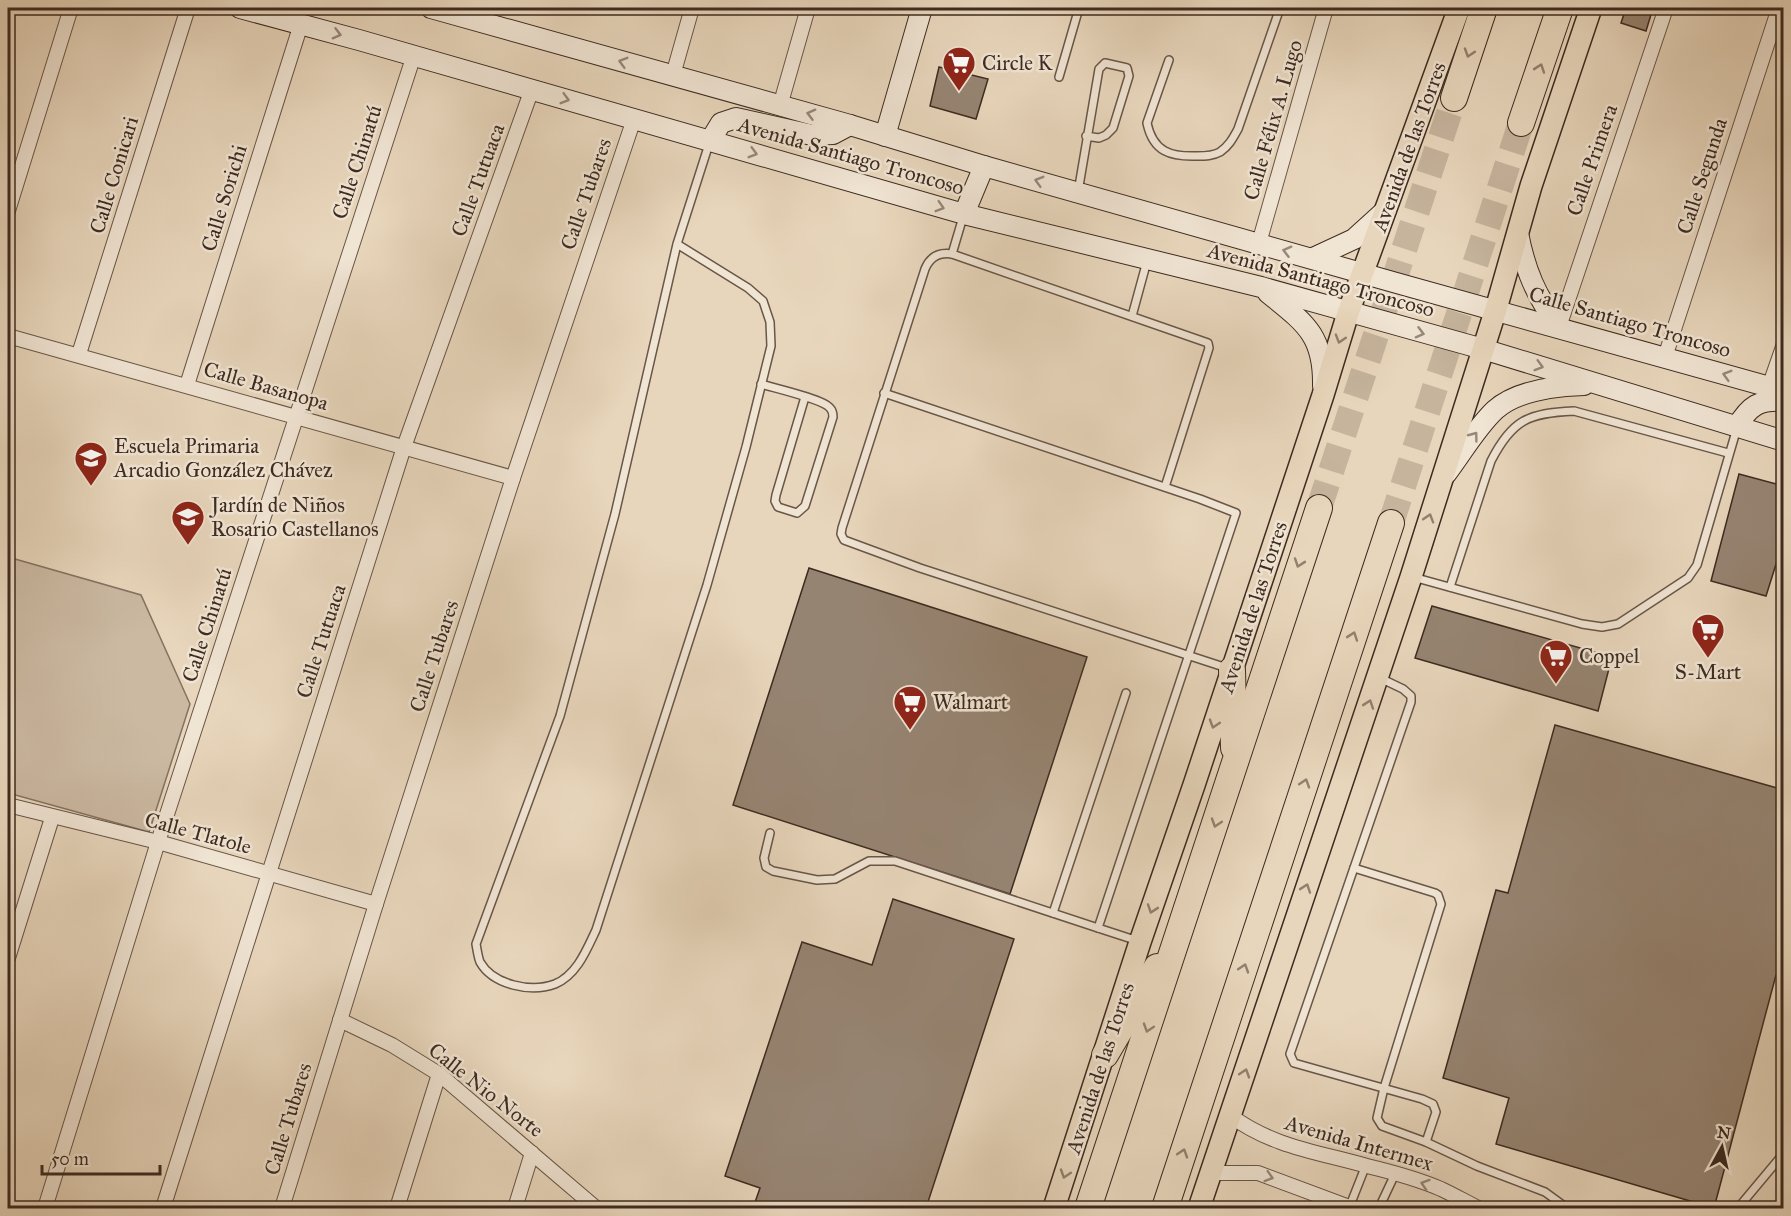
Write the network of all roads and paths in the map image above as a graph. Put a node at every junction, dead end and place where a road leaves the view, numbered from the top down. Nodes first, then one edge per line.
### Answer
1 (71, 8) edge
2 (189, 8) edge
3 (240, 8) edge
4 (431, 8) edge
5 (692, 8) edge
6 (808, 8) edge
7 (922, 8) edge
8 (1079, 8) edge
9 (1280, 8) edge
10 (1326, 8) edge
11 (1459, 8) edge
12 (1484, 8) edge
13 (1560, 8) edge
14 (1591, 8) edge
15 (1666, 8) edge
16 (1779, 8) edge
17 (301, 24) junction
18 (414, 55) junction
19 (1169, 60) dead end
20 (673, 75) junction
21 (1059, 77) dead end
22 (532, 90) junction
23 (1454, 98) tunnel mouth
24 (780, 106) junction
25 (634, 118) junction
26 (1521, 123) tunnel mouth
27 (850, 125) junction
28 (885, 136) junction
29 (1086, 136) junction
30 (710, 141) junction
31 (984, 166) junction
32 (1077, 192) junction
33 (1387, 208) junction
34 (8, 211) edge
35 (964, 214) junction
36 (1518, 233) junction
37 (1259, 243) junction
38 (677, 244) junction
39 (952, 254) junction
40 (1313, 258) junction
41 (1148, 259) junction
42 (1363, 273) junction
43 (1262, 288) junction
44 (1463, 301) joint
45 (1496, 309) junction
46 (1348, 313) junction
47 (1132, 316) junction
48 (1558, 327) junction
49 (8, 336) edge
50 (1784, 345) edge
51 (1483, 350) junction
52 (80, 354) junction
53 (1665, 357) junction
54 (761, 384) junction
55 (1600, 384) junction
56 (187, 386) junction
57 (884, 393) junction
58 (1779, 393) edge
59 (1323, 395) junction
60 (805, 397) junction
61 (296, 418) junction
62 (1737, 427) junction
63 (1784, 441) edge
64 (404, 447) junction
65 (1728, 453) junction
66 (513, 478) junction
67 (1439, 483) junction
68 (1166, 487) junction
69 (1319, 507) tunnel mouth
70 (1390, 523) tunnel mouth
71 (1411, 577) junction
72 (1450, 587) junction
73 (1190, 655) junction
74 (1247, 676) junction
75 (1378, 676) junction
76 (1126, 693) dead end
77 (8, 806) edge
78 (52, 818) junction
79 (770, 833) dead end
80 (158, 842) junction
81 (1354, 868) junction
82 (270, 874) junction
83 (376, 904) junction
84 (1053, 913) junction
85 (1183, 923) junction
86 (1098, 928) junction
87 (1140, 942) junction
88 (8, 958) edge
89 (340, 1020) junction
90 (1105, 1055) junction
91 (439, 1074) junction
92 (1384, 1089) junction
93 (1231, 1116) junction
94 (1426, 1142) junction
95 (532, 1153) junction
96 (1784, 1153) edge
97 (1366, 1165) junction
98 (1211, 1173) junction
99 (1395, 1174) junction
100 (1350, 1208) edge
101 (45, 1209) edge
102 (163, 1209) edge
103 (282, 1209) edge
104 (397, 1209) edge
105 (515, 1209) edge
106 (596, 1209) edge
107 (1054, 1209) edge
108 (1088, 1209) edge
109 (1164, 1209) edge
110 (1199, 1209) edge
111 (1379, 1209) edge
112 (1478, 1209) edge
113 (1567, 1209) edge
114 (1738, 1209) edge

1 - 34 street
2 - 52 street, Calle Conicari
3 - 17 main road, Avenida Santiago Troncoso
20 -> 4 main road, Avenida Santiago Troncoso
5 - 20 street
6 - 24 street
7 - 28 main road
8 - 21 lane
9 - 19 lane
10 - 37 street, Calle Félix A. Lugo
11 - 33 main road, Avenida de las Torres
12 -> 23 highway, Avenida de las Torres
26 -> 13 highway
14 - 36 main road
15 - 48 street, Calle Primera
16 - 53 street, Calle Segunda
17 -> 18 main road, Avenida Santiago Troncoso
17 - 56 street, Calle Sorichi
18 - 22 main road, Avenida Santiago Troncoso
18 - 61 street, Calle Chinatú
20 - 24 main road, Avenida Santiago Troncoso
22 -> 25 main road, Avenida Santiago Troncoso
22 - 64 street, Calle Tutuaca
27 -> 24 main road, Avenida Santiago Troncoso
25 - 30 main road, Avenida Santiago Troncoso
25 - 66 street, Calle Tubares
27 - 28 main road, Avenida Santiago Troncoso
27 - 30 main road
28 - 31 main road, Avenida Santiago Troncoso
29 - 29 lane
29 - 32 lane
30 -> 35 main road, Avenida Santiago Troncoso
30 - 38 lane
32 -> 31 main road, Avenida Santiago Troncoso
31 - 35 main road
32 - 37 main road, Avenida Santiago Troncoso
33 - 40 main road
33 - 42 main road, Avenida de las Torres
35 - 39 lane
35 - 41 main road, Avenida Santiago Troncoso
36 - 45 main road
36 - 48 main road
40 -> 37 main road, Avenida Santiago Troncoso
38 - 54 lane
38 - 54 lane
39 - 47 lane
39 - 57 lane
40 - 42 main road, Avenida Santiago Troncoso
41 - 43 main road, Avenida Santiago Troncoso
41 - 47 lane
42 - 44 main road, Avenida Santiago Troncoso
42 - 46 main road, Avenida de las Torres
43 - 46 main road, Avenida Santiago Troncoso
43 - 59 main road
44 - 45 main road, Calle Santiago Troncoso
45 - 48 main road, Calle Santiago Troncoso
45 - 51 main road
46 -> 51 main road, Avenida Santiago Troncoso
46 -> 59 main road, Avenida de las Torres
47 - 68 lane
48 - 53 main road, Calle Santiago Troncoso
49 - 52 street, Calle Basanopa
50 - 58 street
51 -> 55 main road
51 - 67 main road
52 - 56 street, Calle Basanopa
58 -> 53 main road, Calle Santiago Troncoso
54 - 60 lane
55 - 62 main road
67 -> 55 main road
56 - 61 street, Calle Basanopa
57 - 68 lane
57 - 73 lane
58 - 62 main road
59 - 74 main road, Avenida de las Torres
60 - 60 lane
61 - 64 street, Calle Basanopa
61 - 80 street, Calle Chinatú
62 - 63 main road
62 - 65 lane
64 - 66 street, Calle Basanopa
64 - 82 street, Calle Tutuaca
65 - 72 lane
65 - 72 lane
66 - 83 street, Calle Tubares
71 -> 67 main road
68 - 73 lane
69 -> 74 highway, Avenida de las Torres
109 -> 70 highway
71 - 72 lane
71 - 75 main road
73 - 74 lane
73 - 86 lane
74 -> 85 highway, Avenida de las Torres
74 -> 87 main road, Avenida de las Torres
75 - 81 lane
93 -> 75 main road
76 - 84 lane
77 - 78 street, Calle Tlatole
78 - 80 street, Calle Tlatole
78 - 88 street
79 - 84 lane
80 - 82 street, Calle Tlatole
80 - 101 street, Calle Chinatú
81 - 92 lane
81 - 92 lane
82 - 83 street, Calle Tlatole
82 - 102 street, Calle Tutuaca
83 - 89 street, Calle Tubares
84 - 86 lane
85 - 90 highway
85 -> 108 highway, Avenida de las Torres
86 - 87 lane
87 - 90 main road, Avenida de las Torres
89 - 91 street, Calle Nio Norte
89 - 103 street, Calle Tubares
90 -> 107 main road, Avenida de las Torres
91 - 95 street, Calle Nio Norte
91 - 104 street
92 - 94 lane
92 - 94 lane
93 - 97 street, Avenida Intermex
93 - 98 main road
94 - 113 lane
95 - 105 street
95 - 106 street, Calle Nio Norte
96 - 114 lane
97 - 99 street, Avenida Intermex
97 - 100 lane
98 -> 100 street
98 - 110 main road
99 - 111 lane
112 -> 99 street, Avenida Intermex

